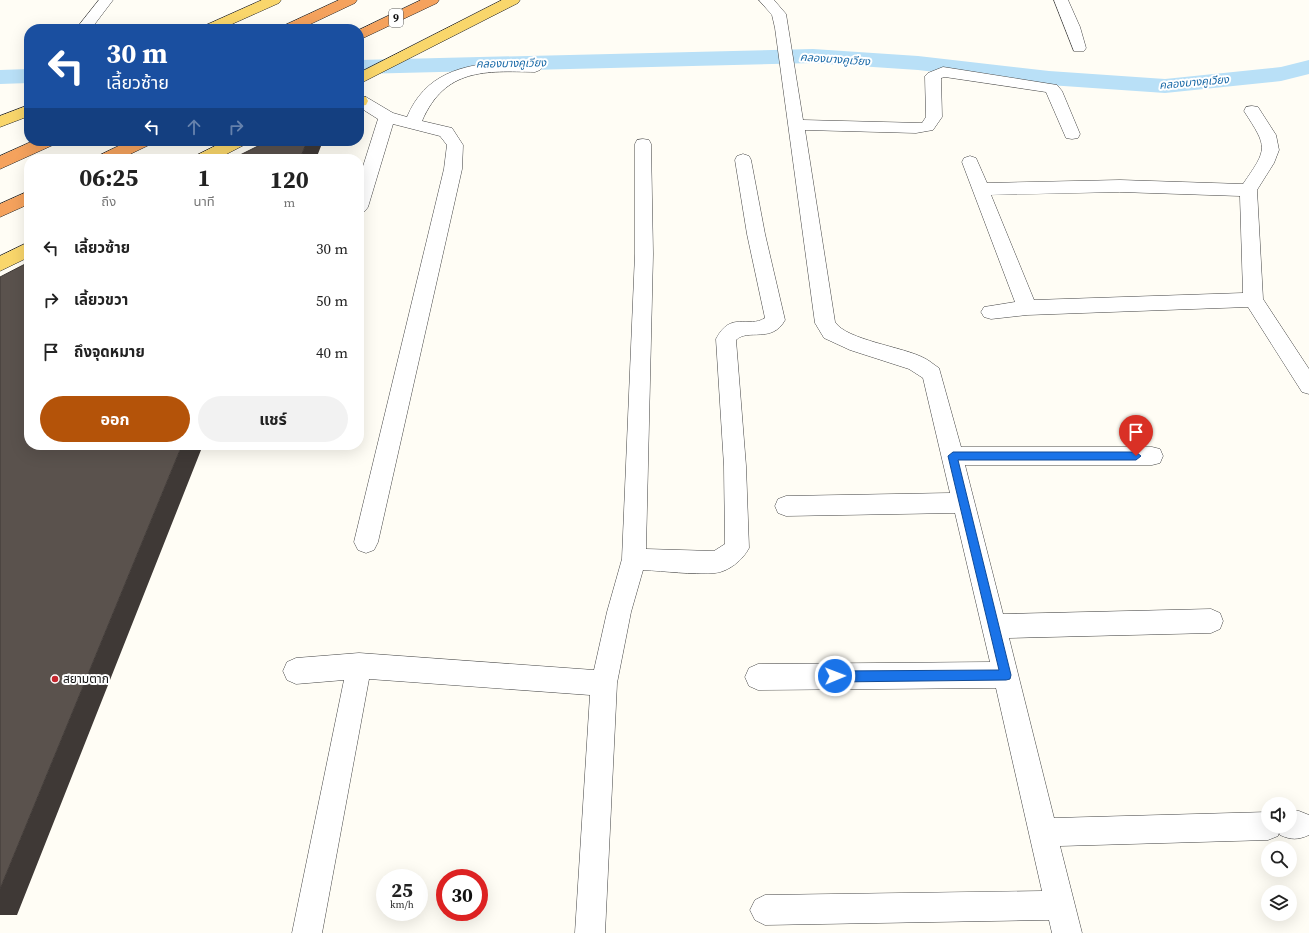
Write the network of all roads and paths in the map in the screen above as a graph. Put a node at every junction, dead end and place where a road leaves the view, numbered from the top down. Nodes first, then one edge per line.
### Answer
1 (106, 0) edge
2 (274, 0) edge
3 (350, 0) edge
4 (432, 0) edge
5 (513, 0) edge
6 (766, 0) edge
7 (785, 0) edge
8 (1061, 0) edge
9 (780, 21) junction
10 (87, 24) edge
11 (221, 24) edge
12 (299, 24) edge
13 (364, 34) edge
14 (1079, 48) dead end
15 (535, 67) dead end
16 (364, 76) edge
17 (24, 100) edge
18 (364, 104) edge
19 (0, 106) edge
20 (1252, 111) dead end
21 (24, 112) edge
22 (388, 117) junction
23 (0, 122) edge
24 (412, 124) junction
25 (796, 125) junction
26 (1072, 134) dead end
27 (643, 144) dead end
28 (36, 146) edge
29 (133, 146) edge
30 (228, 146) edge
31 (116, 154) edge
32 (213, 154) edge
33 (742, 160) dead end
34 (970, 162) dead end
35 (0, 163) edge
36 (980, 189) junction
37 (1248, 190) junction
38 (364, 191) edge
39 (24, 199) edge
40 (0, 211) edge
41 (24, 252) edge
42 (0, 264) edge
43 (1253, 300) junction
44 (1027, 308) junction
45 (991, 312) dead end
46 (1309, 386) edge
47 (953, 456) junction
48 (1152, 456) dead end
49 (964, 503) junction
50 (786, 506) dead end
51 (366, 542) dead end
52 (634, 559) junction
53 (1211, 621) dead end
54 (994, 626) junction
55 (359, 666) junction
56 (296, 671) dead end
57 (1006, 675) junction
58 (758, 677) dead end
59 (604, 683) junction
60 (1261, 826) edge
61 (1043, 832) junction
62 (1060, 905) junction
63 (765, 910) dead end
64 (307, 933) edge
65 (590, 933) edge
66 (1067, 933) edge

1 - 10 street
2 - 11 main road
3 - 12 highway
4 - 13 highway, 9
5 - 16 main road
6 - 9 street
7 - 9 street
8 - 14 street
9 - 25 street
15 - 24 street
17 - 19 main road
18 - 22 street
20 - 37 street
21 - 23 main road
22 - 24 street
22 - 38 street
24 - 51 street
25 - 26 street
25 - 47 street
27 - 52 street
28 - 35 highway
29 - 31 highway
30 - 32 main road
33 - 52 street
34 - 36 street
36 - 37 street
36 - 44 street
37 - 43 street
39 - 40 highway
41 - 42 main road
43 - 44 street
43 - 46 street
44 - 45 street
47 - 48 street
47 - 49 street
49 - 50 street
49 - 54 street
52 - 59 street
53 - 54 street
54 - 57 street
55 - 56 street
55 - 59 street
55 - 64 street
57 - 58 street
57 - 61 street
59 - 65 street
60 - 61 street
61 - 62 street
62 - 63 street
62 - 66 street

